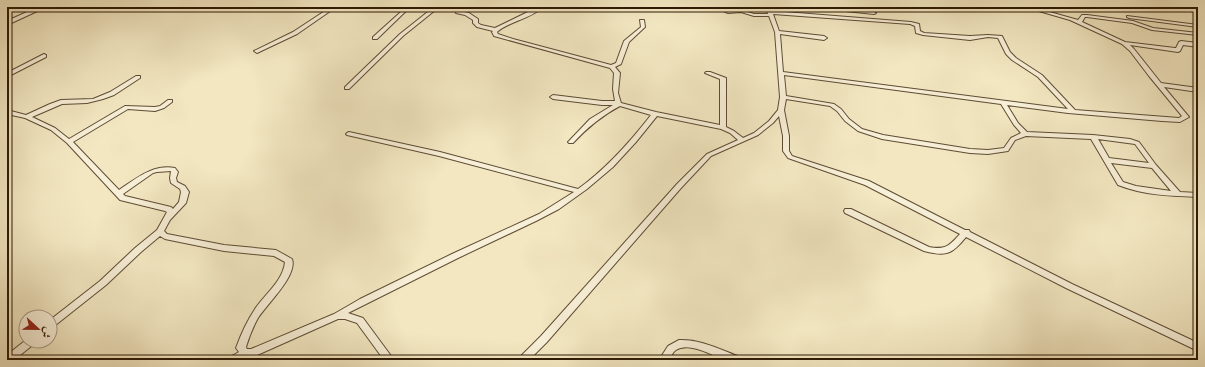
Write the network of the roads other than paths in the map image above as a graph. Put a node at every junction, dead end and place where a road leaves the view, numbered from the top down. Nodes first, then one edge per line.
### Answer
1 (43, 7) edge
2 (334, 7) edge
3 (386, 7) edge
4 (437, 7) edge
5 (456, 7) edge
6 (541, 7) edge
7 (816, 7) edge
8 (1027, 7) edge
9 (1165, 7) edge
10 (717, 8) edge
11 (1173, 8) edge
12 (770, 11) edge
13 (1198, 11) edge
14 (874, 13) dead end
15 (1084, 16) junction
16 (642, 21) dead end
17 (1079, 22) junction
18 (7, 23) edge
19 (1198, 26) edge
20 (496, 30) junction
21 (777, 32) junction
22 (1198, 34) edge
23 (375, 38) dead end
24 (824, 38) dead end
25 (1124, 43) junction
26 (1198, 45) edge
27 (256, 51) dead end
28 (44, 56) dead end
29 (612, 67) junction
30 (708, 73) dead end
31 (782, 73) junction
32 (7, 75) edge
33 (138, 77) dead end
34 (1160, 85) junction
35 (347, 88) dead end
36 (1198, 90) edge
37 (553, 97) dead end
38 (783, 97) junction
39 (170, 101) dead end
40 (1003, 103) junction
41 (619, 104) junction
42 (781, 110) junction
43 (1073, 111) junction
44 (7, 112) edge
45 (655, 114) junction
46 (27, 117) junction
47 (723, 128) junction
48 (349, 134) dead end
49 (1025, 134) junction
50 (1093, 137) junction
51 (742, 140) junction
52 (69, 142) junction
53 (571, 142) dead end
54 (1107, 160) junction
55 (1154, 166) junction
56 (578, 191) junction
57 (118, 194) junction
58 (1178, 194) junction
59 (1198, 195) edge
60 (848, 211) dead end
61 (169, 218) junction
62 (160, 232) junction
63 (966, 232) junction
64 (337, 316) junction
65 (58, 319) edge
66 (1198, 347) edge
67 (21, 349) edge
68 (245, 353) junction
69 (8, 360) edge
70 (233, 360) edge
71 (389, 360) edge
72 (523, 360) edge
73 (664, 360) edge
74 (737, 360) edge

1 - 18 street
2 - 27 street
3 - 23 street
4 - 35 street
5 - 20 street
6 - 20 street
7 - 14 street
8 - 17 street
9 - 11 street
10 - 12 street
11 - 13 street
12 - 21 street
12 - 43 street
15 - 17 street
15 - 19 street
15 - 22 street
16 - 29 street
17 - 25 street
20 - 29 street
21 - 24 street
21 - 31 street
25 - 26 street
25 - 34 street
28 - 32 street
29 - 41 street
30 - 47 street
31 - 38 street
31 - 40 street
33 - 46 street
34 - 36 street
34 - 43 street
37 - 41 street
38 - 42 street
38 - 49 street
39 - 52 street
40 - 43 street
40 - 49 street
41 - 45 street
41 - 53 street
42 - 51 street
42 - 63 street
44 - 46 street
45 - 47 street
45 - 56 street
46 - 52 street
47 - 51 street
48 - 56 street
49 - 50 street
50 - 54 street
50 - 55 street
51 - 72 street
52 - 57 street
54 - 55 street
54 - 58 street
55 - 58 street
56 - 64 street
57 - 61 street
57 - 61 street
58 - 59 street
60 - 63 street
61 - 62 street
62 - 65 street
62 - 68 street
63 - 66 street
64 - 68 street
64 - 71 street
67 - 69 street
68 - 70 street
73 - 74 street

